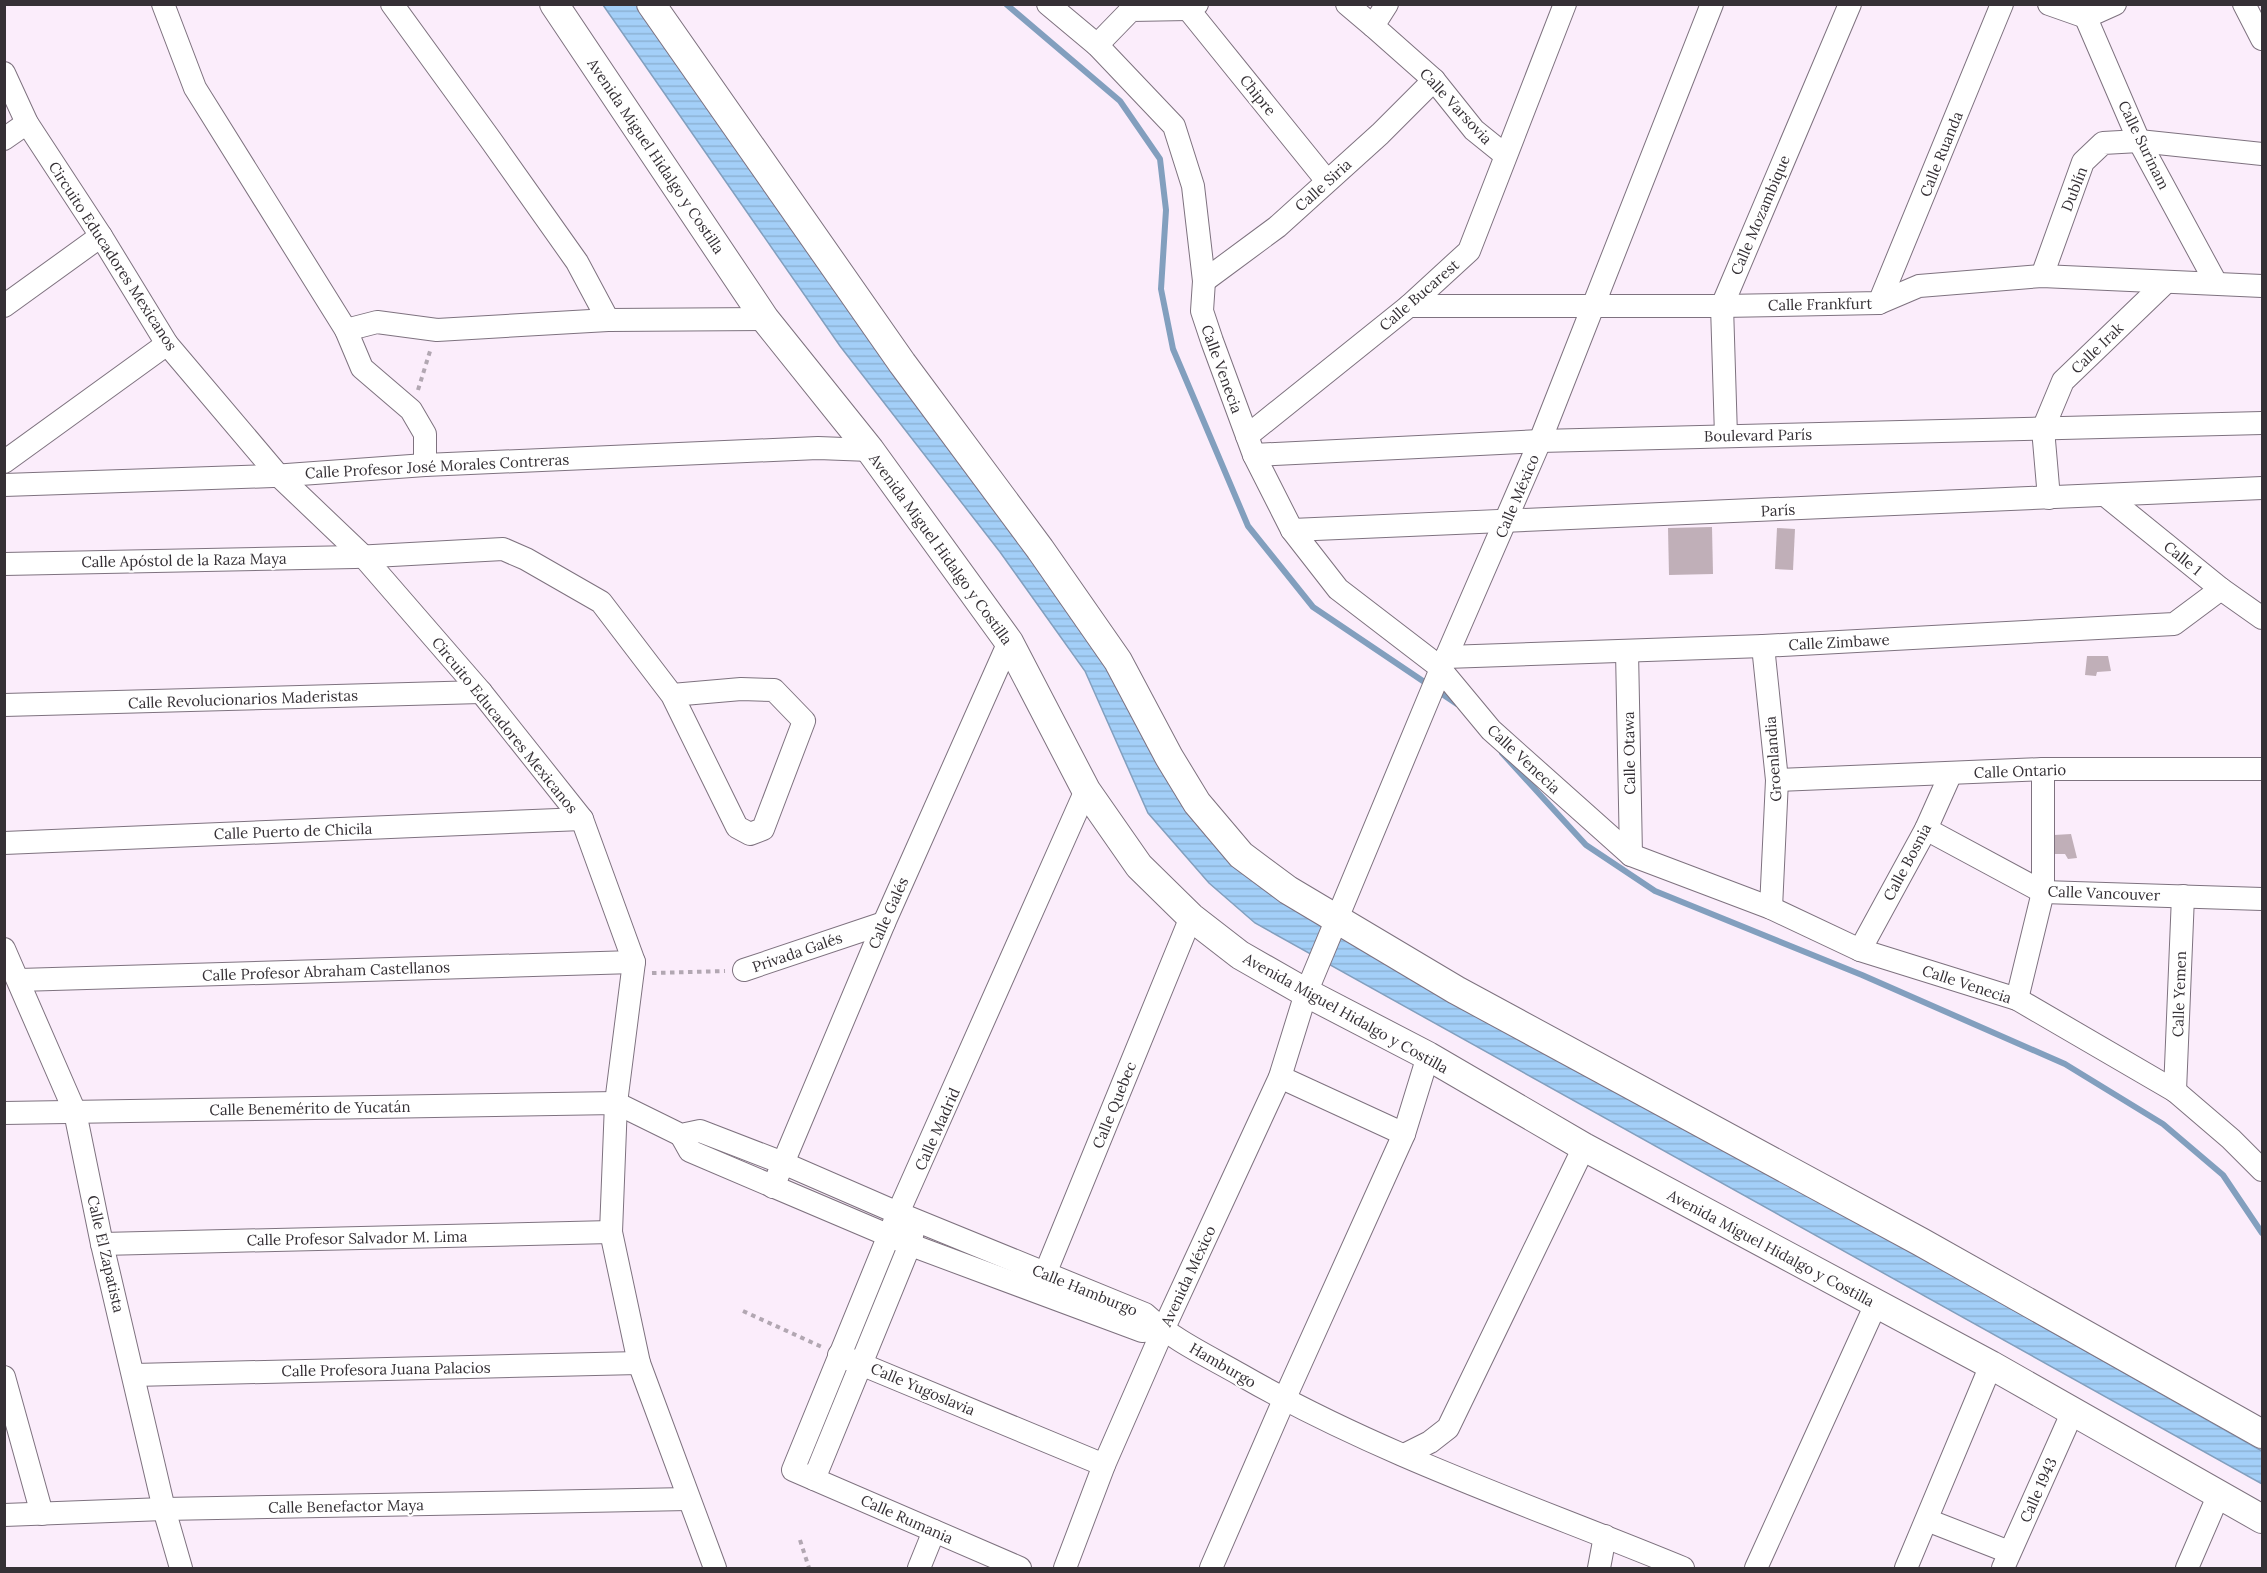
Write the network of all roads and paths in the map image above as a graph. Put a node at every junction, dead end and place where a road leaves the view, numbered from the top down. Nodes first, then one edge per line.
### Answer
1 (163, 4) edge
2 (392, 4) edge
3 (554, 4) edge
4 (651, 4) edge
5 (1048, 4) edge
6 (1347, 4) edge
7 (1387, 4) edge
8 (1564, 4) edge
9 (1712, 4) edge
10 (1850, 4) edge
11 (2002, 4) edge
12 (2049, 4) edge
13 (2115, 4) edge
14 (2244, 4) edge
15 (1193, 7) edge
16 (2083, 11) edge
17 (1374, 26) junction
18 (2261, 36) edge
19 (1096, 45) junction
20 (4, 73) edge
21 (1434, 80) junction
22 (27, 123) junction
23 (4, 139) edge
24 (2139, 141) junction
25 (2262, 154) edge
26 (1505, 155) junction
27 (1327, 181) junction
28 (101, 236) junction
29 (2042, 276) junction
30 (1204, 281) junction
31 (2166, 282) junction
32 (2216, 282) junction
33 (2262, 286) edge
34 (1879, 303) junction
35 (1593, 305) junction
36 (4, 306) edge
37 (1409, 306) junction
38 (1722, 306) junction
39 (765, 319) junction
40 (608, 320) junction
41 (346, 330) junction
42 (437, 330) junction
43 (167, 344) junction
44 (411, 410) junction
45 (2262, 423) edge
46 (2043, 429) junction
47 (1726, 436) junction
48 (1540, 441) junction
49 (1251, 446) junction
50 (870, 450) junction
51 (4, 462) edge
52 (425, 465) junction
53 (278, 475) junction
54 (4, 485) edge
55 (2262, 488) edge
56 (2105, 495) junction
57 (2049, 498) junction
58 (1506, 522) junction
59 (1293, 530) junction
60 (363, 556) junction
61 (4, 564) edge
62 (2221, 589) junction
63 (2262, 618) edge
64 (1010, 642) junction
65 (1763, 646) junction
66 (1627, 651) junction
67 (1442, 667) junction
68 (482, 692) junction
69 (672, 695) junction
70 (4, 705) edge
71 (2043, 769) junction
72 (2262, 769) edge
73 (1951, 773) junction
74 (1777, 780) junction
75 (1086, 790) junction
76 (582, 819) junction
77 (1926, 829) junction
78 (4, 843) edge
79 (1631, 855) junction
80 (2043, 892) junction
81 (2183, 896) junction
82 (2262, 899) edge
83 (1771, 908) junction
84 (1191, 917) junction
85 (1336, 921) junction
86 (884, 923) junction
87 (4, 949) edge
88 (1860, 950) junction
89 (633, 968) junction
90 (744, 970) joint
91 (18, 980) junction
92 (1308, 988) junction
93 (2017, 999) junction
94 (1428, 1056) junction
95 (1280, 1077) junction
96 (2175, 1091) junction
97 (616, 1104) junction
98 (75, 1112) junction
99 (4, 1113) edge
100 (1404, 1134) junction
101 (681, 1135) junction
102 (1584, 1148) junction
103 (783, 1163) junction
104 (2262, 1170) edge
105 (774, 1187) junction
106 (906, 1216) junction
107 (611, 1232) junction
108 (889, 1236) junction
109 (102, 1244) junction
110 (910, 1245) junction
111 (1041, 1283) junction
112 (1876, 1304) junction
113 (743, 1311) dead end
114 (1163, 1330) junction
115 (839, 1355) junction
116 (639, 1363) junction
117 (861, 1363) junction
118 (1991, 1365) junction
119 (134, 1375) junction
120 (4, 1377) edge
121 (1284, 1400) junction
122 (2073, 1411) junction
123 (2262, 1434) edge
124 (1404, 1455) junction
125 (1104, 1465) junction
126 (793, 1470) joint
127 (814, 1479) junction
128 (2219, 1494) junction
129 (688, 1499) junction
130 (164, 1509) junction
131 (42, 1514) junction
132 (4, 1515) edge
133 (2262, 1519) edge
134 (1927, 1520) junction
135 (934, 1531) junction
136 (1605, 1536) junction
137 (800, 1540) dead end
138 (2006, 1560) edge
139 (181, 1569) edge
140 (715, 1569) edge
141 (809, 1569) edge
142 (919, 1569) edge
143 (1020, 1569) edge
144 (1065, 1569) edge
145 (1211, 1569) edge
146 (1599, 1569) edge
147 (1683, 1569) edge
148 (1756, 1569) edge
149 (1906, 1569) edge
150 (2187, 1569) edge

1 - 41 street
2 - 40 street
3 - 39 main road, Avenida Miguel Hidalgo y Costilla
4 - 85 main road
5 - 19 street, Calle Venecia
6 - 17 street, Calle Varsovia
7 - 17 street
8 - 26 street, Calle Bucarest
9 - 35 street, Calle México
10 - 38 street, Calle Mozambique
11 - 34 street, Calle Ruanda
12 - 16 street
13 - 16 street
14 - 18 street
15 - 19 street
15 - 27 street, Chipre
16 - 24 street, Calle Surinam
17 - 21 street, Calle Varsovia
19 - 30 street, Calle Venecia
20 - 22 street, Circuito Educadores Mexicanos
21 - 26 street, Calle Varsovia
21 - 27 street, Calle Siria
22 - 23 street
22 - 28 street, Circuito Educadores Mexicanos
24 - 25 street, Dublín
24 - 29 street, Dublín
24 - 32 street, Calle Surinam
26 - 37 street, Calle Bucarest
27 - 30 street, Calle Siria
28 - 36 street
28 - 43 street, Circuito Educadores Mexicanos
29 - 31 street, Calle Frankfurt
29 - 34 street, Calle Frankfurt
30 - 49 street, Calle Venecia
31 - 32 street, Calle Frankfurt
31 - 46 street, Calle Irak
32 - 33 street, Calle Frankfurt
34 - 38 street, Calle Frankfurt
35 - 37 street, Calle Frankfurt
35 - 38 street, Calle Frankfurt
35 - 48 street, Calle México
37 - 49 street, Calle Bucarest
38 - 47 street, Calle Mozambique
39 - 40 street
39 - 50 main road, Avenida Miguel Hidalgo y Costilla
40 - 42 street
41 - 42 street
41 - 44 street
42 - 44 path
43 - 51 street
43 - 53 street, Circuito Educadores Mexicanos
44 - 52 street
45 - 46 street, Boulevard París
46 - 47 street, Boulevard París
46 - 57 street, Calle Irak
47 - 48 street, Boulevard París
48 - 49 street, Boulevard París
48 - 58 street, Calle México
49 - 59 street, Calle Venecia
50 - 52 street, Calle Profesor José Morales Contreras
50 - 64 main road, Avenida Miguel Hidalgo y Costilla
52 - 53 street, Calle Profesor José Morales Contreras
53 - 54 street, Calle Profesor José Morales Contreras
53 - 60 street, Circuito Educadores Mexicanos
55 - 56 street, París
56 - 57 street, París
56 - 62 street, Calle 1
57 - 58 street, París
58 - 59 street, París
58 - 67 street, Calle México
59 - 67 street, Calle Venecia
60 - 61 street, Calle Apóstol de la Raza Maya
60 - 68 street, Circuito Educadores Mexicanos
60 - 69 street, Calle Apóstol de la Raza Maya
62 - 63 street, Calle 1
62 - 65 street, Calle Zimbawe
64 - 75 main road, Avenida Miguel Hidalgo y Costilla
64 - 86 street, Calle Galés
65 - 66 street, Calle Zimbawe
65 - 74 street, Groenlandia
66 - 67 street, Calle Zimbawe
66 - 79 street, Calle Otawa
67 - 79 street, Calle Venecia
67 - 85 street, Calle México
68 - 70 street, Calle Revolucionarios Maderistas
68 - 76 street, Circuito Educadores Mexicanos
69 - 69 street
71 - 72 street, Calle Ontario
71 - 73 street, Calle Ontario
71 - 80 street
73 - 74 street, Calle Ontario
73 - 77 street, Calle Bosnia
74 - 83 street, Groenlandia
75 - 84 main road, Avenida Miguel Hidalgo y Costilla
75 - 106 street, Calle Madrid
76 - 78 street, Calle Puerto de Chicila
76 - 89 street, Circuito Educadores Mexicanos
77 - 80 street, Calle Vancouver
77 - 88 street, Calle Bosnia
79 - 83 street, Calle Venecia
80 - 81 street, Calle Vancouver
80 - 93 street
81 - 82 street, Calle Vancouver
81 - 96 street, Calle Yemen
83 - 88 street, Calle Venecia
84 - 92 main road, Avenida Miguel Hidalgo y Costilla
84 - 111 street, Calle Quebec
85 - 92 street, Calle México
85 - 123 main road
86 - 90 street, Privada Galés
86 - 103 street, Calle Galés
87 - 91 street, Calle El Zapatista
88 - 93 street, Calle Venecia
89 - 90 path
89 - 91 street, Calle Profesor Abraham Castellanos
89 - 97 street, Circuito Educadores Mexicanos
91 - 98 street, Calle El Zapatista
92 - 94 main road, Avenida Miguel Hidalgo y Costilla
92 - 95 street, Avenida México
93 - 96 street, Calle Venecia
94 - 100 street
94 - 102 main road, Avenida Miguel Hidalgo y Costilla
95 - 100 street
95 - 114 street, Avenida México
96 - 104 street, Calle Venecia
97 - 98 street, Calle Benemérito de Yucatán
97 - 101 street, Calle Hamburgo
97 - 107 street, Circuito Educadores Mexicanos
98 - 99 street, Calle Benemérito de Yucatán
98 - 109 street, Calle El Zapatista
100 - 121 street
101 - 103 street, Calle Hamburgo
101 - 105 street, Calle Hamburgo
102 - 112 main road, Avenida Miguel Hidalgo y Costilla
102 - 124 street
103 - 105 street, Calle Galés
103 - 106 street, Calle Hamburgo
105 - 108 street, Calle Hamburgo
106 - 108 street, Calle Madrid
106 - 110 street, Calle Madrid
106 - 111 street, Calle Hamburgo
107 - 109 street, Calle Profesor Salvador M. Lima
107 - 116 street, Circuito Educadores Mexicanos
108 - 110 street, Calle Hamburgo
108 - 115 street, Calle Madrid
109 - 119 street, Calle El Zapatista
110 - 111 street, Calle Hamburgo
110 - 117 street, Calle Madrid
111 - 114 street, Calle Hamburgo
112 - 118 main road, Avenida Miguel Hidalgo y Costilla
112 - 148 street
113 - 115 path
114 - 121 street, Hamburgo
114 - 125 street, Avenida México
115 - 117 street, Calle Yugoslavia
115 - 126 street, Calle Madrid
116 - 119 street, Calle Profesora Juana Palacios
116 - 129 street, Circuito Educadores Mexicanos
117 - 125 street, Calle Yugoslavia
117 - 127 street, Calle Madrid
118 - 122 main road, Avenida Miguel Hidalgo y Costilla
118 - 134 street
119 - 130 street, Calle El Zapatista
120 - 131 street
121 - 124 street, Hamburgo
121 - 145 street
122 - 128 main road, Avenida Miguel Hidalgo y Costilla
122 - 138 street, Calle 1943
124 - 136 street, Hamburgo
125 - 144 street, Avenida México
126 - 127 street, Calle Rumania
127 - 135 street, Calle Rumania
128 - 133 main road, Avenida Miguel Hidalgo y Costilla
128 - 150 street
129 - 130 street, Calle Benefactor Maya
129 - 140 street, Circuito Educadores Mexicanos
130 - 131 street, Calle Benefactor Maya
130 - 139 street, Calle El Zapatista
131 - 132 street, Calle Benefactor Maya
134 - 138 street
134 - 149 street
135 - 142 street
135 - 143 street, Calle Rumania
136 - 146 street
136 - 147 street, Hamburgo
137 - 141 path

